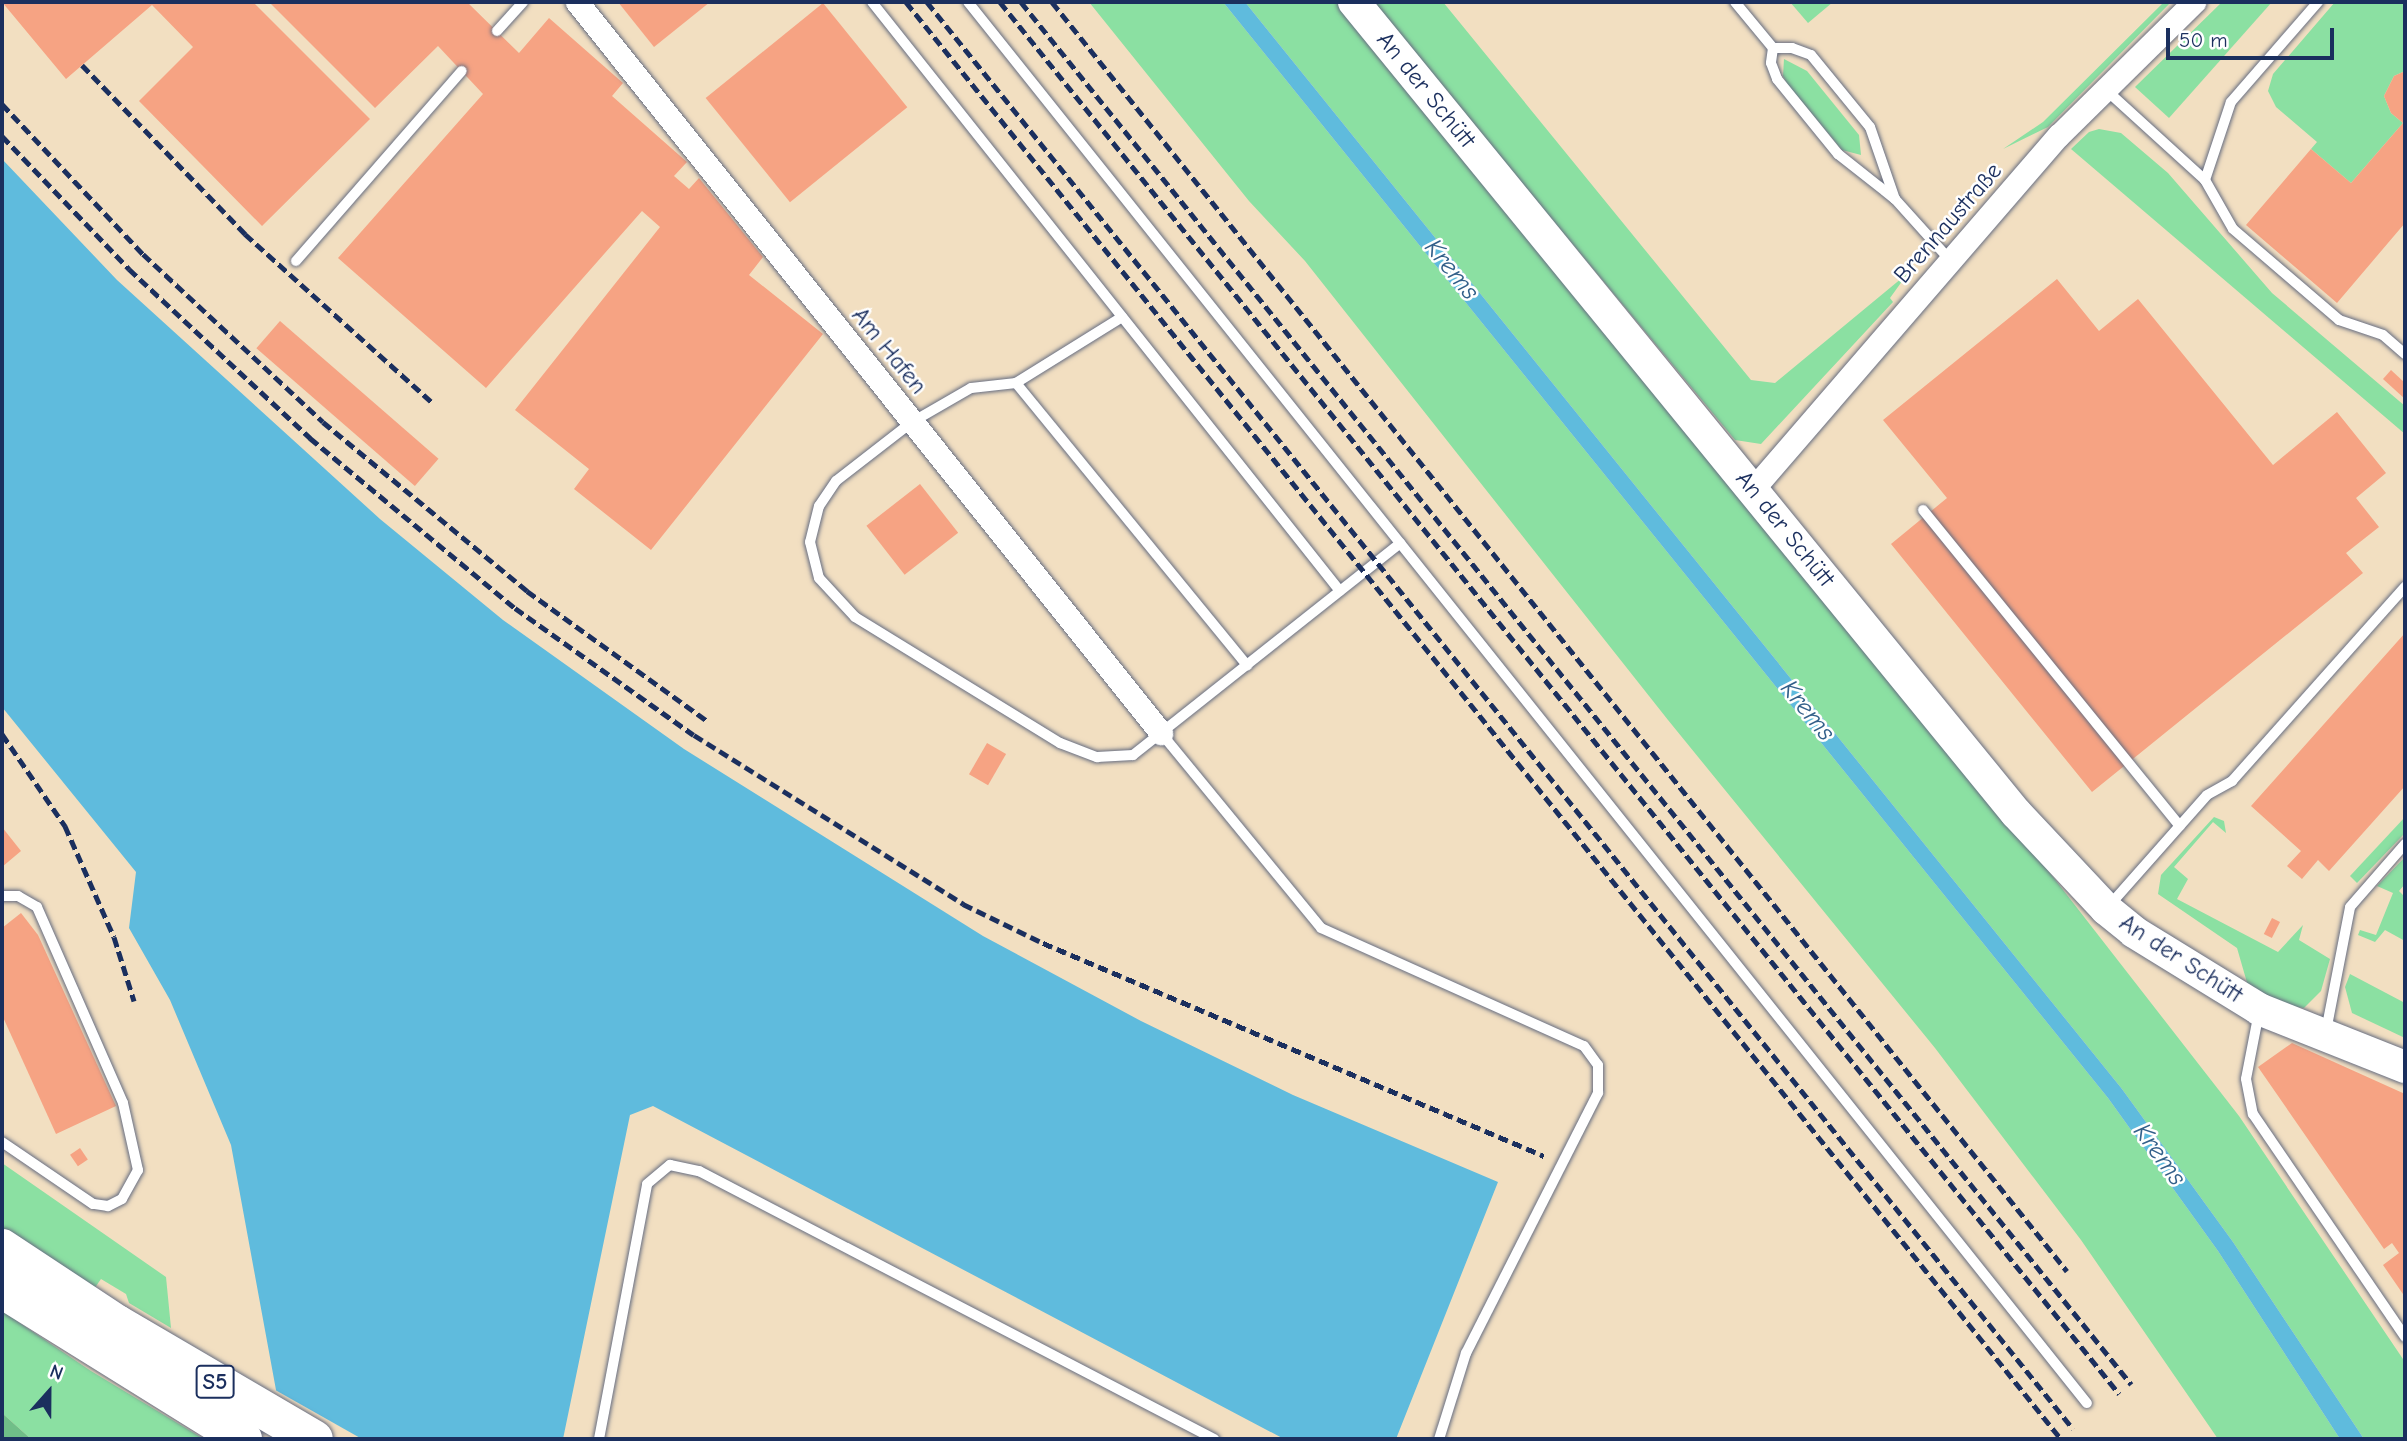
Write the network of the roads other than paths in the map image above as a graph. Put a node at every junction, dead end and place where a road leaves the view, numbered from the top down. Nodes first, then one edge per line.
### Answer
1 (523, 2) edge
2 (577, 2) edge
3 (872, 2) edge
4 (968, 2) edge
5 (1354, 2) edge
6 (1735, 2) edge
7 (2194, 2) edge
8 (2318, 2) edge
9 (497, 31) dead end
10 (1773, 48) junction
11 (462, 71) dead end
12 (2105, 89) junction
13 (2205, 180) junction
14 (1895, 199) junction
15 (1950, 259) junction
16 (296, 261) dead end
17 (1122, 317) junction
18 (2405, 354) edge
19 (1016, 383) junction
20 (912, 422) junction
21 (1754, 489) junction
22 (1923, 510) dead end
23 (1400, 543) junction
24 (2405, 587) edge
25 (1340, 591) junction
26 (1247, 665) junction
27 (1161, 733) junction
28 (2180, 825) junction
29 (2405, 844) edge
30 (2, 896) edge
31 (2106, 909) junction
32 (2259, 1009) junction
33 (2325, 1035) junction
34 (2405, 1067) edge
35 (2, 1142) edge
36 (2, 1248) edge
37 (2, 1289) edge
38 (2405, 1336) edge
39 (109, 1338) junction
40 (2087, 1403) dead end
41 (243, 1439) edge
42 (314, 1439) edge
43 (599, 1439) edge
44 (1214, 1439) edge
45 (1439, 1439) edge

1 - 9 lane
2 - 20 street, Am Hafen
3 - 17 lane
4 - 23 lane
5 - 21 street, An der Schütt
6 - 10 lane
7 - 12 street, Brennaustraße
8 - 13 lane
10 - 14 lane
10 - 14 lane
11 - 16 lane
12 - 13 lane
12 - 15 street, Brennaustraße
13 - 18 lane
14 - 15 lane
15 - 21 street, Brennaustraße
17 - 19 lane
17 - 25 lane
19 - 20 lane
19 - 26 lane
20 - 27 street, Am Hafen
20 - 27 lane
21 - 31 street, An der Schütt
22 - 28 lane
23 - 25 lane
23 - 40 lane
24 - 28 lane
25 - 26 lane
26 - 27 lane
27 - 45 lane
28 - 31 lane
29 - 33 lane
30 - 35 lane
31 - 32 street, An der Schütt
32 - 33 street, An der Schütt
32 - 38 lane, An der Schütt
33 - 34 street, An der Schütt
36 - 39 highway, S5
37 - 39 highway, S5
39 - 41 highway, S5
39 - 42 highway, S5
43 - 44 lane

